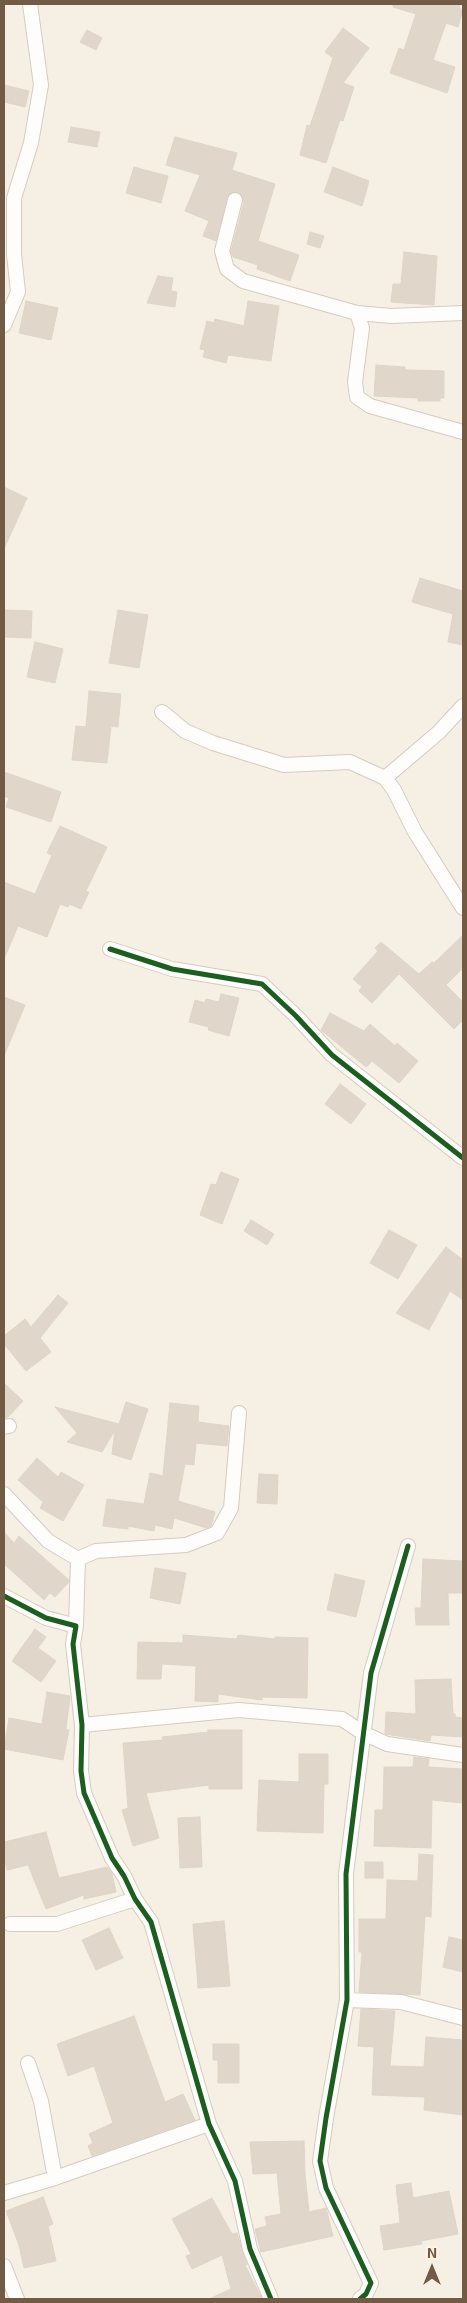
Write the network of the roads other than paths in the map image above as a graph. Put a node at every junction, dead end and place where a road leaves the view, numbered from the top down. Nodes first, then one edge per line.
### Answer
1 (30, 4) edge
2 (235, 200) dead end
3 (357, 313) junction
4 (463, 313) edge
5 (4, 325) edge
6 (463, 432) edge
7 (463, 706) edge
8 (162, 712) dead end
9 (385, 778) junction
10 (463, 908) edge
11 (110, 950) dead end
12 (463, 1158) edge
13 (239, 1413) dead end
14 (4, 1494) edge
15 (408, 1546) dead end
16 (78, 1559) junction
17 (4, 1596) edge
18 (76, 1626) junction
19 (82, 1725) junction
20 (363, 1733) junction
21 (463, 1755) edge
22 (135, 1899) junction
23 (10, 1924) dead end
24 (347, 2000) junction
25 (463, 2018) edge
26 (28, 2063) dead end
27 (209, 2124) junction
28 (55, 2178) junction
29 (4, 2193) edge
30 (4, 2266) edge
31 (17, 2299) edge
32 (271, 2299) edge
33 (360, 2299) edge

1 - 5 street
2 - 3 street
3 - 4 street
3 - 6 street
7 - 9 street
8 - 9 street
9 - 10 street
11 - 12 street
13 - 16 street
14 - 16 street
15 - 20 street
16 - 18 street
17 - 18 street
18 - 19 street
19 - 20 street
19 - 22 street
20 - 21 street
20 - 24 street
22 - 23 street
22 - 27 street
24 - 25 street
24 - 33 street
26 - 28 street
27 - 28 street
27 - 32 street
28 - 29 street
30 - 31 street

